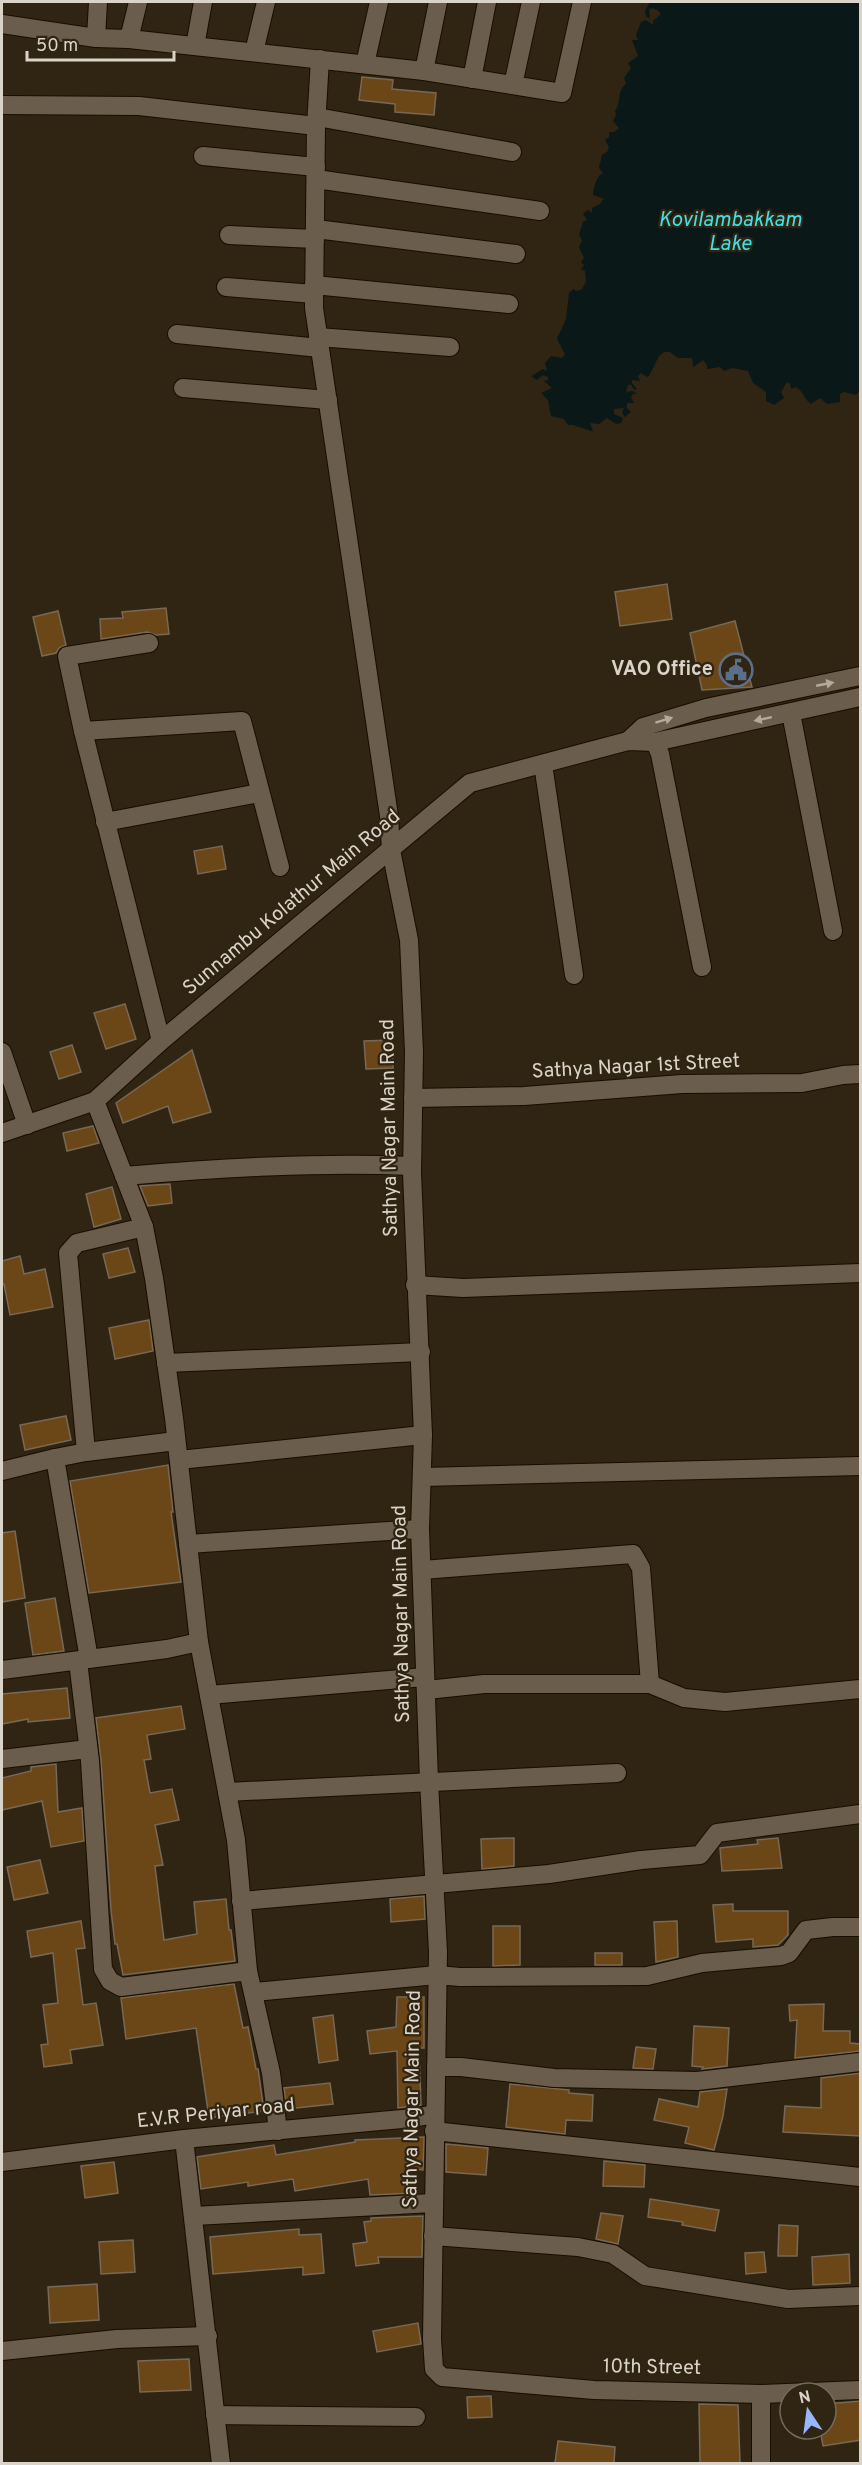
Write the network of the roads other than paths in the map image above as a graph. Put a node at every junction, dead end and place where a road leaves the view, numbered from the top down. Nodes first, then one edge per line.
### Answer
1 (99, 2) edge
2 (138, 2) edge
3 (203, 2) edge
4 (266, 2) edge
5 (379, 2) edge
6 (438, 2) edge
7 (487, 2) edge
8 (531, 2) edge
9 (582, 2) edge
10 (2, 24) edge
11 (96, 38) junction
12 (129, 39) junction
13 (195, 46) junction
14 (254, 52) junction
15 (320, 59) junction
16 (365, 64) junction
17 (424, 71) junction
18 (472, 79) junction
19 (513, 85) junction
20 (2, 105) edge
21 (317, 122) junction
22 (512, 152) dead end
23 (203, 156) dead end
24 (316, 173) junction
25 (540, 211) dead end
26 (315, 234) junction
27 (229, 235) dead end
28 (516, 254) dead end
29 (226, 287) dead end
30 (314, 290) junction
31 (509, 304) dead end
32 (177, 334) dead end
33 (319, 343) junction
34 (450, 347) dead end
35 (183, 388) dead end
36 (328, 400) junction
37 (149, 643) dead end
38 (861, 676) edge
39 (861, 697) edge
40 (790, 713) junction
41 (83, 731) junction
42 (628, 741) junction
43 (655, 742) junction
44 (543, 764) junction
45 (259, 793) junction
46 (105, 822) junction
47 (391, 850) junction
48 (280, 867) dead end
49 (833, 931) dead end
50 (702, 967) dead end
51 (574, 975) dead end
52 (161, 1041) junction
53 (2, 1052) edge
54 (861, 1074) edge
55 (413, 1098) junction
56 (95, 1101) junction
57 (27, 1125) junction
58 (2, 1134) edge
59 (412, 1166) junction
60 (124, 1176) junction
61 (144, 1227) junction
62 (861, 1273) edge
63 (415, 1285) junction
64 (421, 1352) junction
65 (166, 1363) junction
66 (423, 1435) junction
67 (176, 1441) junction
68 (86, 1452) junction
69 (56, 1458) junction
70 (179, 1460) junction
71 (861, 1466) edge
72 (2, 1471) edge
73 (423, 1477) junction
74 (420, 1529) junction
75 (188, 1544) junction
76 (422, 1570) junction
77 (199, 1642) junction
78 (84, 1660) junction
79 (2, 1670) edge
80 (426, 1683) junction
81 (650, 1684) junction
82 (861, 1689) edge
83 (209, 1695) junction
84 (88, 1749) junction
85 (2, 1759) edge
86 (617, 1773) dead end
87 (429, 1781) junction
88 (227, 1792) junction
89 (861, 1814) edge
90 (436, 1883) junction
91 (241, 1901) junction
92 (861, 1927) edge
93 (248, 1971) junction
94 (437, 1975) junction
95 (254, 1992) junction
96 (861, 2062) edge
97 (436, 2067) junction
98 (435, 2123) junction
99 (278, 2131) junction
100 (184, 2139) junction
101 (2, 2162) edge
102 (861, 2177) edge
103 (433, 2203) junction
104 (194, 2216) junction
105 (433, 2236) junction
106 (861, 2296) edge
107 (208, 2336) junction
108 (2, 2351) edge
109 (442, 2376) joint
110 (861, 2390) edge
111 (761, 2394) junction
112 (215, 2415) junction
113 (416, 2417) dead end
114 (221, 2463) edge
115 (761, 2463) edge

1 - 11 street
2 - 12 street
3 - 13 street
4 - 14 street
5 - 16 street
6 - 17 street
7 - 18 street
8 - 19 street
9 - 19 street
10 - 11 street
11 - 12 street
12 - 13 street
13 - 14 street
14 - 15 street
15 - 16 street
15 - 21 street, Sathya Nagar Main Road
16 - 17 street
17 - 18 street
18 - 19 street
20 - 21 street
21 - 22 street
21 - 24 street, Sathya Nagar Main Road
23 - 24 street
24 - 25 street
24 - 26 street, Sathya Nagar Main Road
26 - 27 street
26 - 28 street
26 - 30 street, Sathya Nagar Main Road
29 - 30 street
30 - 31 street
30 - 33 street, Sathya Nagar Main Road
32 - 33 street
33 - 34 street
33 - 36 street, Sathya Nagar Main Road
35 - 36 street
36 - 47 street, Sathya Nagar Main Road
37 - 41 street
42 -> 38 street, Sunnambu Kolathur Main Road
39 - 40 street, Sunnambu Kolathur Main Road
40 -> 43 street, Sunnambu Kolathur Main Road
40 - 49 street
41 - 45 street
41 - 46 street
42 - 43 street, Sunnambu Kolathur Main Road
42 - 44 street, Sunnambu Kolathur Main Road
43 - 50 street
44 - 47 street, Sunnambu Kolathur Main Road
44 - 51 street
45 - 46 street
45 - 48 street
46 - 52 street
47 - 52 street, Sunnambu Kolathur Main Road
47 - 55 street, Sathya Nagar Main Road
52 - 56 street, Sunnambu Kolathur Main Road
53 - 57 street
54 - 55 street, Sathya Nagar 1st Street
55 - 59 street, Sathya Nagar Main Road
56 - 57 street, Sunnambu Kolathur Main Road
56 - 60 street
57 - 58 street, Sunnambu Kolathur Main Road
59 - 60 street
59 - 63 street, Sathya Nagar Main Road
60 - 61 street
61 - 65 street
61 - 68 street
62 - 63 street
63 - 64 street, Sathya Nagar Main Road
64 - 65 street
64 - 66 street, Sathya Nagar Main Road
65 - 67 street
66 - 70 street
66 - 73 street, Sathya Nagar Main Road
67 - 68 street
67 - 70 street
68 - 69 street
69 - 72 street
69 - 78 street
70 - 75 street
71 - 73 street
73 - 74 street, Sathya Nagar Main Road
74 - 75 street
74 - 76 street, Sathya Nagar Main Road
75 - 77 street
76 - 80 street, Sathya Nagar Main Road
76 - 81 street
77 - 78 street
77 - 83 street
78 - 79 street
78 - 84 street
80 - 81 street
80 - 83 street
80 - 87 street, Sathya Nagar Main Road
81 - 82 street
83 - 88 street
84 - 85 street
84 - 93 street
86 - 87 street
87 - 88 street
87 - 90 street, Sathya Nagar Main Road
88 - 91 street
89 - 90 street
90 - 91 street
90 - 94 street, Sathya Nagar Main Road
91 - 93 street
92 - 94 street
93 - 95 street
94 - 95 street
94 - 97 street, Sathya Nagar Main Road
95 - 99 street
96 - 97 street
97 - 98 street, Sathya Nagar Main Road
98 - 99 street, E.V.R Periyar road
98 - 102 street, E.V.R Periyar road
98 - 103 street, Sathya Nagar Main Road
99 - 100 street, E.V.R Periyar road
100 - 101 street, E.V.R Periyar road
100 - 104 street
103 - 104 street
103 - 105 street, Sathya Nagar Main Road
104 - 107 street
105 - 106 street
105 - 109 street, Sathya Nagar Main Road
107 - 108 street
107 - 112 street
109 - 111 street, 10th Street
110 - 111 street, 10th Street
111 - 115 street
112 - 113 street
112 - 114 street

